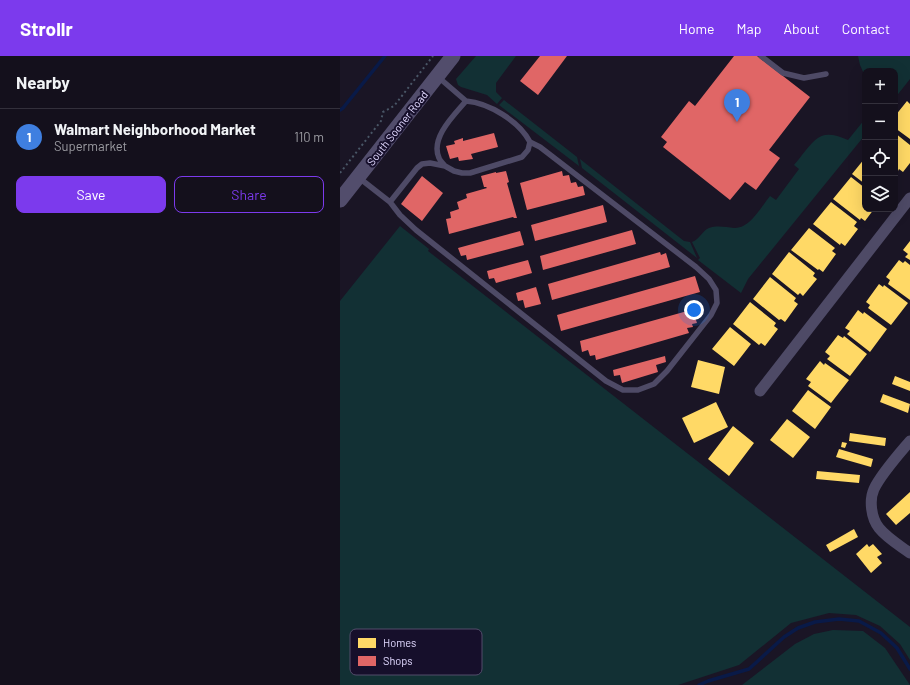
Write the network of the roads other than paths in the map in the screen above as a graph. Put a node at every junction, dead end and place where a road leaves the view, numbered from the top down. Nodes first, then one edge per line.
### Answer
1 (453, 56) edge
2 (761, 56) edge
3 (826, 74) dead end
4 (437, 76) junction
5 (466, 101) junction
6 (530, 142) junction
7 (445, 166) junction
8 (358, 177) junction
9 (910, 198) edge
10 (340, 200) edge
11 (390, 202) junction
12 (760, 391) dead end
13 (910, 441) edge
14 (910, 553) edge

1 - 4 main road, South Sooner Road
2 - 3 lane
4 - 5 lane
4 - 8 main road, South Sooner Road
5 - 6 lane
5 - 7 lane
6 - 7 lane
6 - 11 lane
7 - 11 lane
8 - 10 main road, South Sooner Road
8 - 11 lane
9 - 12 street
13 - 14 street

